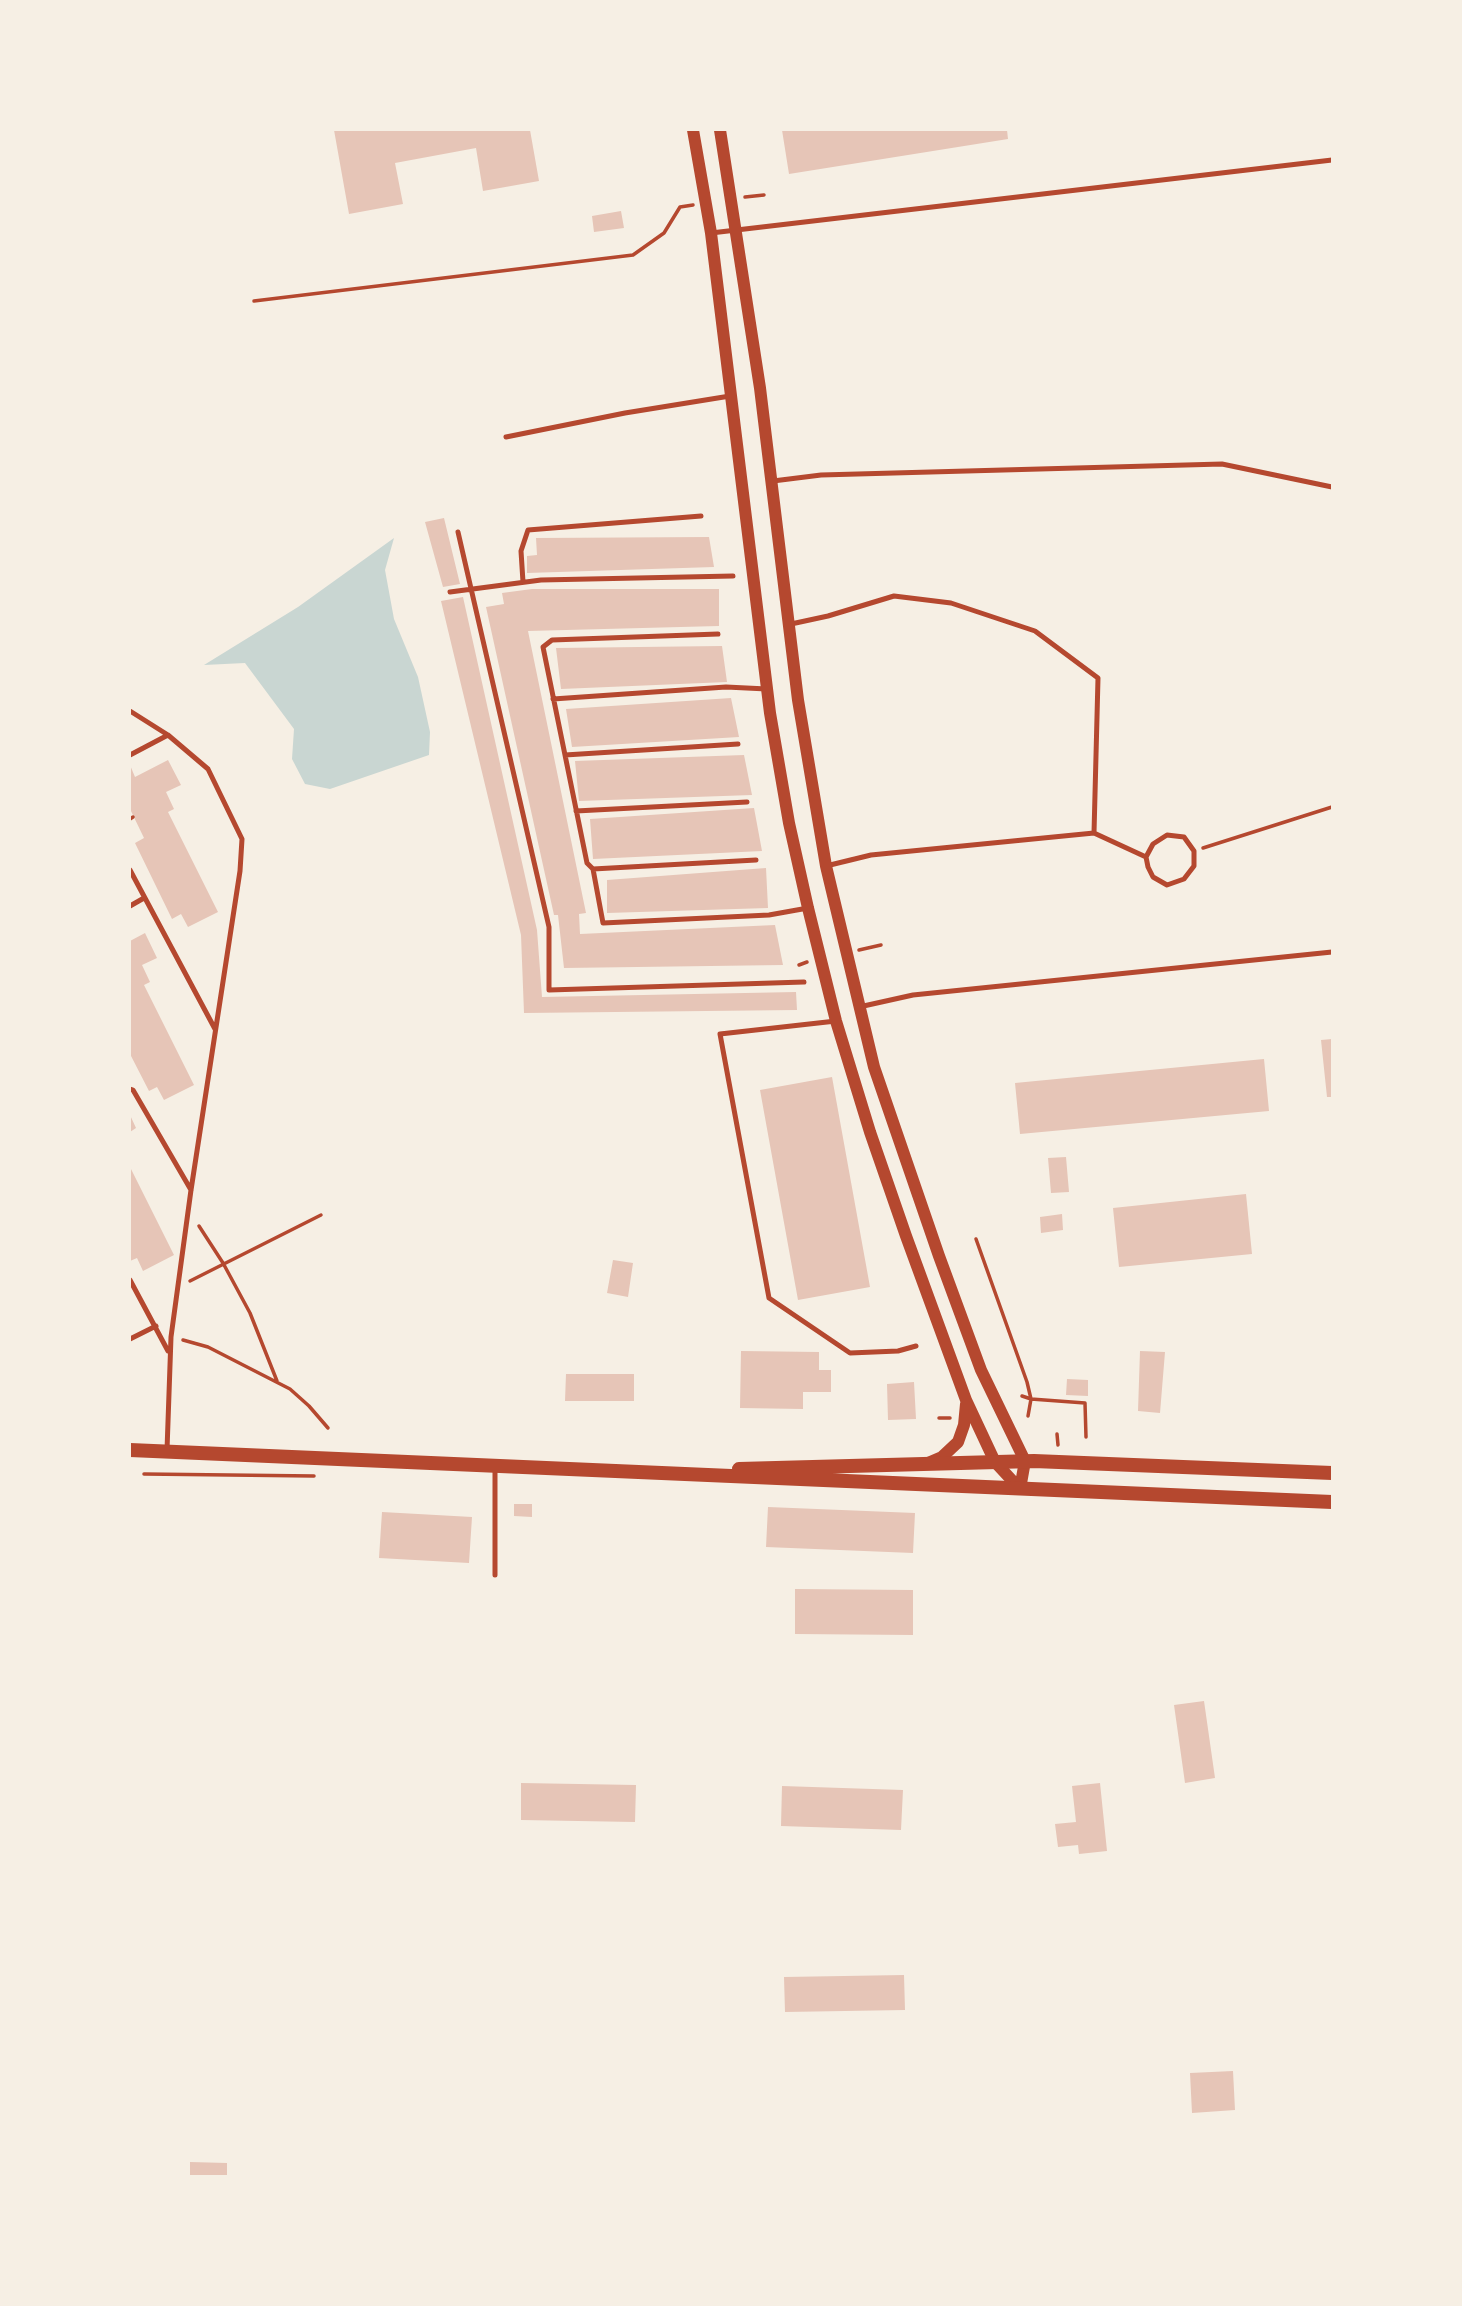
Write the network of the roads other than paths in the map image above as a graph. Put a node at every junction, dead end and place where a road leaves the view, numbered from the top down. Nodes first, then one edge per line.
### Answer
1 (693, 130) edge
2 (720, 130) edge
3 (1332, 160) edge
4 (735, 230) junction
5 (710, 233) junction
6 (731, 396) junction
7 (506, 437) dead end
8 (773, 481) junction
9 (1332, 487) edge
10 (701, 516) dead end
11 (458, 532) dead end
12 (733, 576) dead end
13 (523, 582) junction
14 (471, 589) junction
15 (450, 592) dead end
16 (788, 625) junction
17 (718, 634) dead end
18 (767, 689) junction
19 (553, 699) junction
20 (130, 711) edge
21 (169, 735) junction
22 (738, 744) dead end
23 (130, 755) edge
24 (565, 755) junction
25 (747, 802) dead end
26 (576, 811) junction
27 (1094, 833) junction
28 (1146, 857) junction
29 (756, 860) dead end
30 (827, 866) junction
31 (593, 869) junction
32 (130, 870) edge
33 (144, 898) junction
34 (130, 906) edge
35 (808, 908) junction
36 (1332, 952) edge
37 (804, 982) dead end
38 (859, 1007) junction
39 (836, 1021) junction
40 (215, 1029) junction
41 (130, 1089) edge
42 (191, 1190) junction
43 (130, 1280) edge
44 (156, 1326) junction
45 (130, 1339) edge
46 (916, 1346) dead end
47 (170, 1354) junction
48 (966, 1400) junction
49 (130, 1450) edge
50 (167, 1450) junction
51 (1025, 1461) junction
52 (995, 1462) junction
53 (928, 1464) junction
54 (495, 1465) junction
55 (678, 1473) junction
56 (1332, 1473) edge
57 (1020, 1489) junction
58 (1332, 1503) edge
59 (495, 1575) dead end

1 - 5 street
2 - 4 street
3 - 4 lane
4 - 5 lane
4 - 8 street
5 - 6 street
6 - 7 lane
6 - 18 street
8 - 9 lane
8 - 16 street
10 - 13 lane
11 - 14 lane
12 - 13 lane
13 - 14 lane
14 - 15 lane
14 - 37 lane
16 - 27 lane
16 - 30 street
17 - 19 lane
18 - 19 lane
18 - 35 street
19 - 24 lane
20 - 21 lane
21 - 23 lane
21 - 40 lane
22 - 24 lane
24 - 26 lane
25 - 26 lane
26 - 31 lane
27 - 28 lane
27 - 30 lane
28 - 28 lane
29 - 31 lane
30 - 38 street
31 - 35 lane
32 - 33 lane
33 - 34 lane
33 - 40 lane
35 - 39 street
36 - 38 lane
38 - 51 street
39 - 46 lane
39 - 48 street
40 - 42 lane
41 - 42 lane
42 - 47 lane
43 - 44 lane
44 - 45 lane
44 - 47 lane
47 - 50 lane
48 - 52 street
48 - 53 street
49 - 50 main road
50 - 54 main road
51 - 52 main road
51 - 56 main road
51 - 57 street
52 - 53 main road
52 - 57 street
53 - 55 main road
54 - 55 main road
54 - 59 lane
55 - 57 main road
57 - 58 main road

